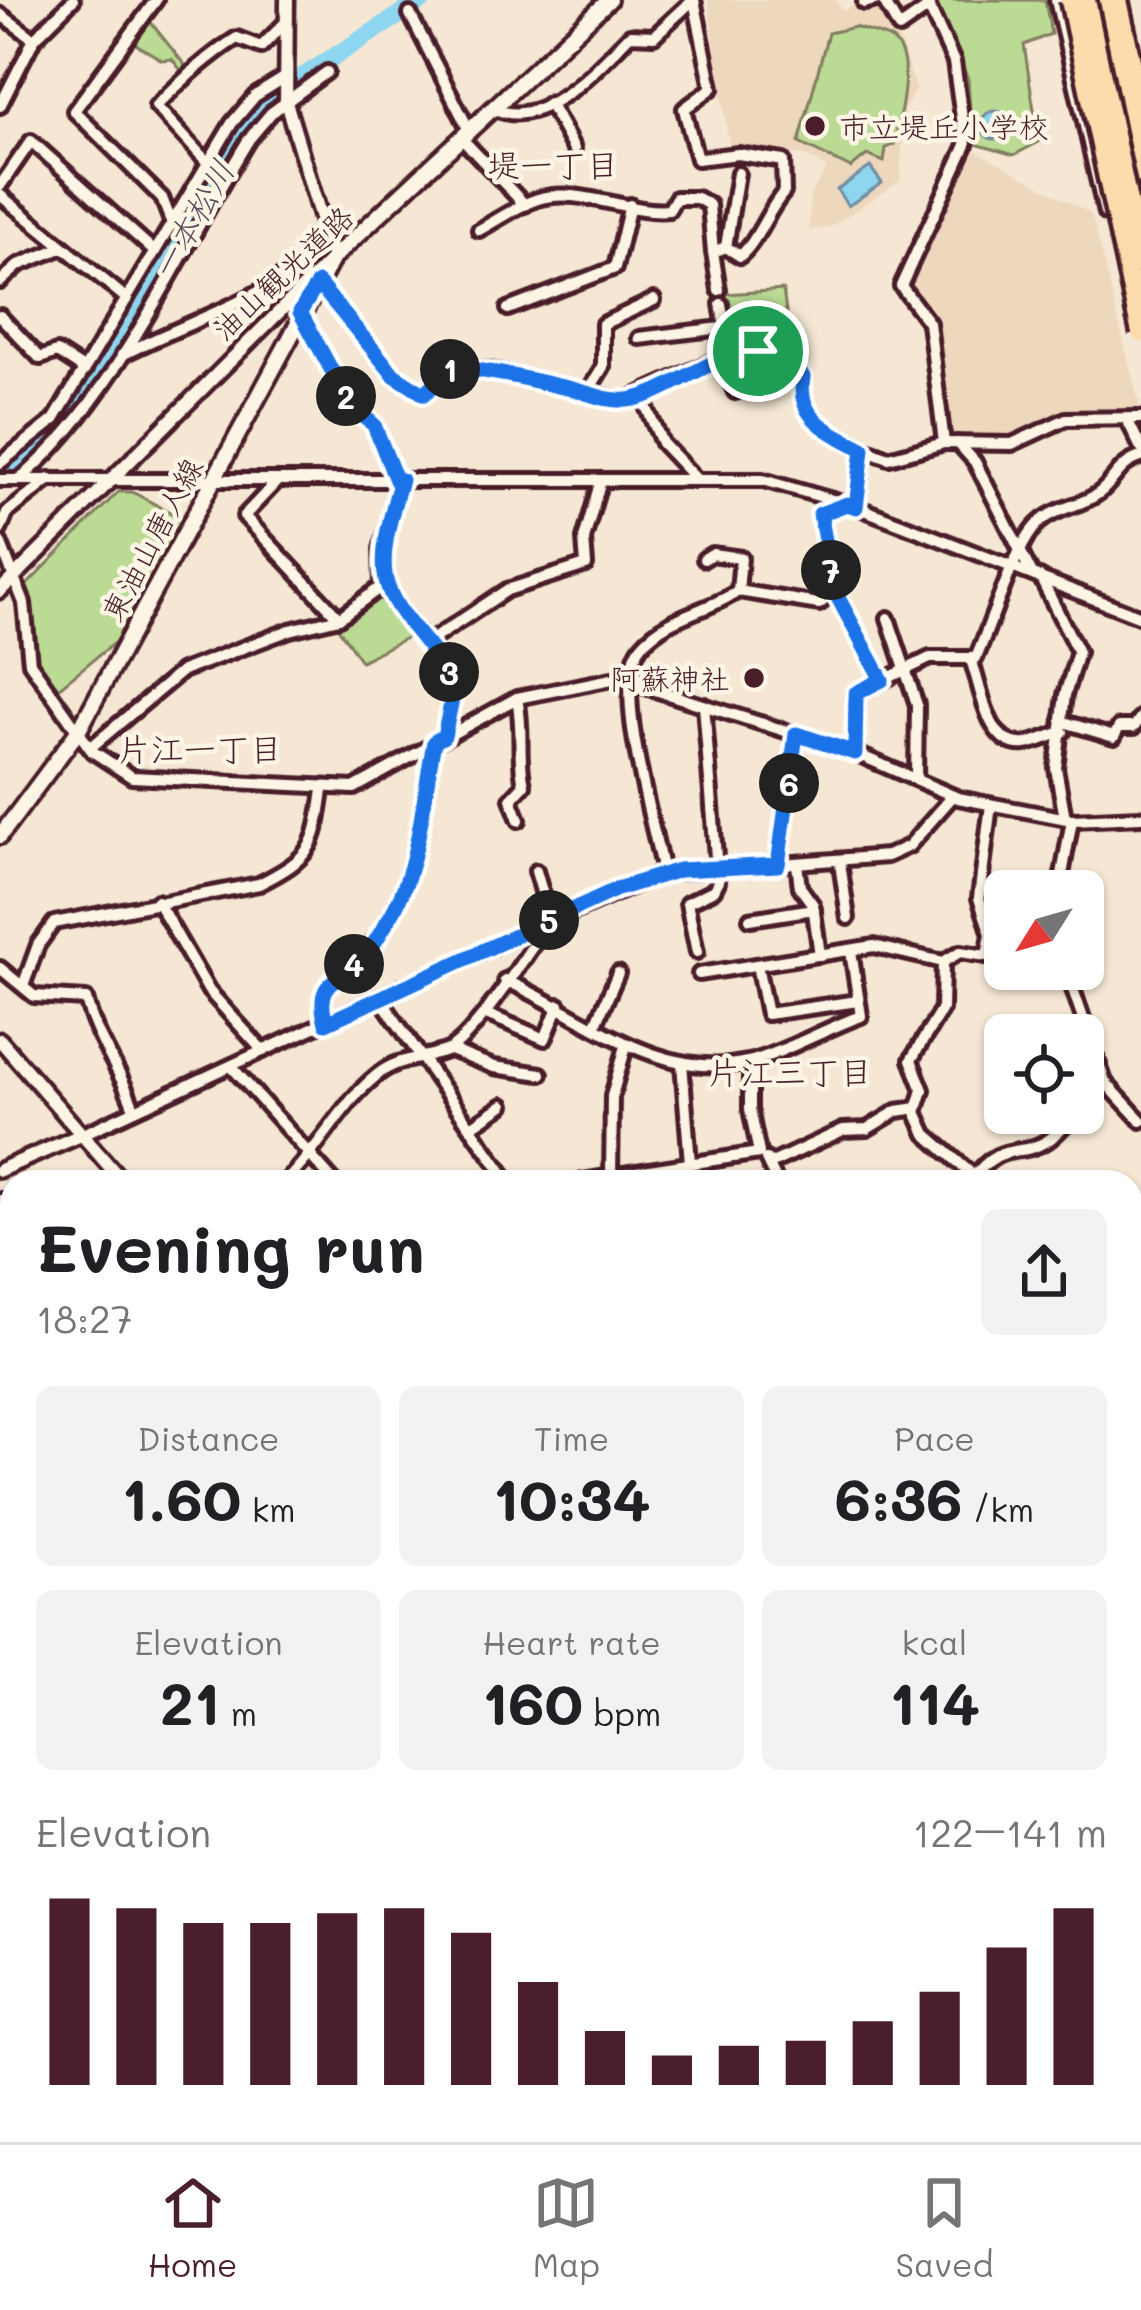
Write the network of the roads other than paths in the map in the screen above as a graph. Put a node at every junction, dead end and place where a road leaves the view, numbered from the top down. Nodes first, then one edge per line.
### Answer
1 (73, 0) edge
2 (155, 0) edge
3 (287, 0) edge
4 (609, 0) edge
5 (694, 0) edge
6 (1056, 0) edge
7 (1070, 0) edge
8 (1086, 0) edge
9 (1104, 0) edge
10 (1118, 0) edge
11 (874, 1) edge
12 (927, 3) edge
13 (0, 14) edge
14 (410, 14) dead end
15 (285, 23) junction
16 (34, 39) junction
17 (327, 72) dead end
18 (285, 91) junction
19 (549, 103) junction
20 (0, 106) edge
21 (1141, 107) edge
22 (495, 109) junction
23 (466, 135) junction
24 (574, 148) dead end
25 (208, 163) junction
26 (737, 173) dead end
27 (1141, 174) edge
28 (0, 190) edge
29 (525, 205) junction
30 (630, 205) junction
31 (172, 224) junction
32 (1133, 228) dead end
33 (479, 230) dead end
34 (63, 247) junction
35 (726, 247) junction
36 (155, 252) junction
37 (713, 252) junction
38 (333, 258) junction
39 (1141, 264) edge
40 (0, 282) edge
41 (313, 282) junction
42 (719, 290) dead end
43 (127, 299) junction
44 (654, 300) dead end
45 (721, 304) dead end
46 (508, 309) dead end
47 (300, 312) junction
48 (0, 316) edge
49 (725, 328) junction
50 (1141, 333) edge
51 (639, 338) dead end
52 (758, 351) junction
53 (120, 356) junction
54 (720, 358) junction
55 (86, 370) junction
56 (800, 372) junction
57 (587, 393) junction
58 (643, 397) junction
59 (1141, 418) edge
60 (1127, 419) junction
61 (949, 442) junction
62 (863, 449) junction
63 (1141, 452) edge
64 (0, 463) edge
65 (214, 478) junction
66 (50, 479) junction
67 (278, 480) junction
68 (399, 480) junction
69 (601, 480) junction
70 (697, 480) junction
71 (5, 482) edge
72 (108, 484) junction
73 (852, 506) junction
74 (0, 530) edge
75 (0, 542) edge
76 (1019, 544) junction
77 (704, 559) dead end
78 (1015, 568) junction
79 (1036, 575) junction
80 (13, 579) junction
81 (382, 586) junction
82 (0, 591) edge
83 (738, 591) junction
84 (835, 592) junction
85 (1141, 617) edge
86 (339, 618) junction
87 (888, 618) dead end
88 (427, 643) junction
89 (970, 660) junction
90 (905, 669) junction
91 (882, 680) junction
92 (629, 681) junction
93 (517, 698) junction
94 (704, 705) junction
95 (1141, 717) edge
96 (1064, 727) junction
97 (79, 730) junction
98 (796, 734) junction
99 (439, 740) junction
100 (89, 748) junction
101 (855, 753) junction
102 (916, 779) junction
103 (322, 790) junction
104 (953, 796) junction
105 (992, 805) junction
106 (1141, 817) edge
107 (1068, 819) junction
108 (518, 820) dead end
109 (0, 836) edge
110 (840, 862) junction
111 (796, 864) junction
112 (778, 865) junction
113 (718, 867) junction
114 (1062, 870) edge
115 (536, 871) dead end
116 (663, 873) junction
117 (157, 901) junction
118 (814, 909) junction
119 (984, 912) edge
120 (848, 918) dead end
121 (550, 919) junction
122 (751, 919) dead end
123 (851, 951) junction
124 (697, 952) dead end
125 (820, 955) junction
126 (984, 955) edge
127 (943, 962) junction
128 (757, 965) junction
129 (0, 968) edge
130 (618, 973) dead end
131 (699, 974) dead end
132 (505, 980) junction
133 (23, 986) junction
134 (1073, 990) edge
135 (379, 997) junction
136 (858, 1001) junction
137 (559, 1005) junction
138 (486, 1014) junction
139 (326, 1023) junction
140 (596, 1024) junction
141 (1, 1043) edge
142 (626, 1046) junction
143 (450, 1050) junction
144 (263, 1051) junction
145 (419, 1054) junction
146 (750, 1062) junction
147 (682, 1063) junction
148 (231, 1066) junction
149 (541, 1074) dead end
150 (1105, 1082) joint
151 (1141, 1090) edge
152 (1124, 1098) junction
153 (502, 1105) dead end
154 (917, 1108) junction
155 (134, 1109) junction
156 (1141, 1121) edge
157 (471, 1127) junction
158 (1053, 1134) edge
159 (81, 1135) junction
160 (759, 1153) junction
161 (312, 1156) junction
162 (690, 1162) junction
163 (770, 1164) junction
164 (0, 1170) edge
165 (112, 1170) edge
166 (297, 1170) edge
167 (324, 1170) edge
168 (501, 1170) edge
169 (611, 1170) edge
170 (645, 1170) edge
171 (772, 1170) edge
172 (963, 1170) edge
173 (980, 1170) edge

1 - 16 street
2 - 31 street
3 - 15 street
4 - 22 main road, 油山観光道路
5 - 19 street
5 - 35 street
6 - 32 street
7 - 50 highway, bridge
8 - 39 highway, bridge
9 - 27 highway
10 - 21 highway
11 - 12 street
12 - 61 street
13 - 16 street
14 - 23 street
15 - 18 street
15 - 25 street
16 - 20 street
17 - 18 street
18 - 25 street
18 - 38 street
18 - 53 street
19 - 22 street
19 - 24 street
22 - 23 main road, 油山観光道路
23 - 29 street
23 - 38 main road, 油山観光道路
25 - 31 street
26 - 35 street
28 - 34 street
28 - 36 street
29 - 30 street
29 - 33 street
30 - 37 street
30 - 46 street
31 - 36 street
34 - 40 street
34 - 43 street
35 - 37 street
36 - 43 street
37 - 42 street
38 - 41 main road, 東油山唐人線
41 - 47 main road, 東油山唐人線
41 - 53 street
41 - 57 street
41 - 72 street, 油山観光道路
43 - 55 street
44 - 57 street
45 - 49 street
47 - 65 main road, 東油山唐人線
47 - 68 street
48 - 55 street
49 - 51 street
49 - 52 street
52 - 54 street
52 - 56 street
53 - 71 street
54 - 56 street
54 - 58 street
55 - 64 street
56 - 62 street
57 - 58 street
58 - 70 street
59 - 60 street
60 - 61 street
60 - 63 street
61 - 62 street
61 - 76 street
62 - 73 street
63 - 76 street
65 - 67 street
65 - 72 street
65 - 97 main road, 東油山唐人線
66 - 71 street
66 - 72 street
66 - 74 street
67 - 68 street
67 - 86 street
68 - 69 street
68 - 81 street
69 - 70 street
69 - 88 street
70 - 73 street
72 - 80 street, 油山観光道路
73 - 78 street
73 - 84 street
75 - 80 street
76 - 78 street
76 - 79 street
77 - 83 street
78 - 79 street
78 - 89 street
79 - 85 street
79 - 96 street
80 - 82 street, 油山観光道路
80 - 97 street
81 - 86 street
81 - 88 street
83 - 84 street
83 - 92 street
84 - 91 street
86 - 100 street
87 - 90 street
88 - 99 street
89 - 90 street
89 - 96 street
90 - 91 street
90 - 102 street
91 - 101 street
92 - 93 street
92 - 94 street
92 - 116 street
93 - 99 street
93 - 108 street
94 - 98 street
94 - 113 street
95 - 96 street
96 - 107 street
97 - 100 street
97 - 109 main road, 東油山唐人線
98 - 101 street
98 - 112 street
99 - 103 street
99 - 139 street
100 - 103 street
101 - 102 street
102 - 104 street
103 - 117 street
104 - 105 street
104 - 110 street
105 - 107 street
105 - 119 street
106 - 107 street
107 - 114 street
110 - 111 street
110 - 120 street
111 - 112 street
111 - 118 street
112 - 113 street
113 - 116 street
113 - 124 street
115 - 121 street
116 - 121 street
117 - 133 street
117 - 144 street
118 - 122 street
118 - 125 street
121 - 132 street
121 - 135 street
123 - 125 street
123 - 127 street
123 - 136 street
125 - 128 street
126 - 127 street
127 - 154 street
128 - 131 street
128 - 136 street
129 - 133 street
130 - 140 street
132 - 137 street
132 - 138 street
133 - 155 street
134 - 150 street
135 - 139 street
135 - 145 street
136 - 146 street
137 - 138 street
137 - 140 street
138 - 143 street
139 - 144 street
140 - 142 street
141 - 159 street
142 - 147 street
142 - 169 street
143 - 145 street
143 - 149 street
144 - 148 street
145 - 157 street
145 - 161 street
146 - 147 street
146 - 160 street
147 - 162 street
148 - 155 street
148 - 161 street
150 - 152 street
151 - 152 street
152 - 156 street
153 - 157 street
154 - 163 street
154 - 172 street
155 - 159 street
157 - 168 street
158 - 173 street
159 - 164 street
159 - 165 street
160 - 162 street
160 - 163 street
161 - 166 street
161 - 167 street
162 - 170 street
163 - 171 street

